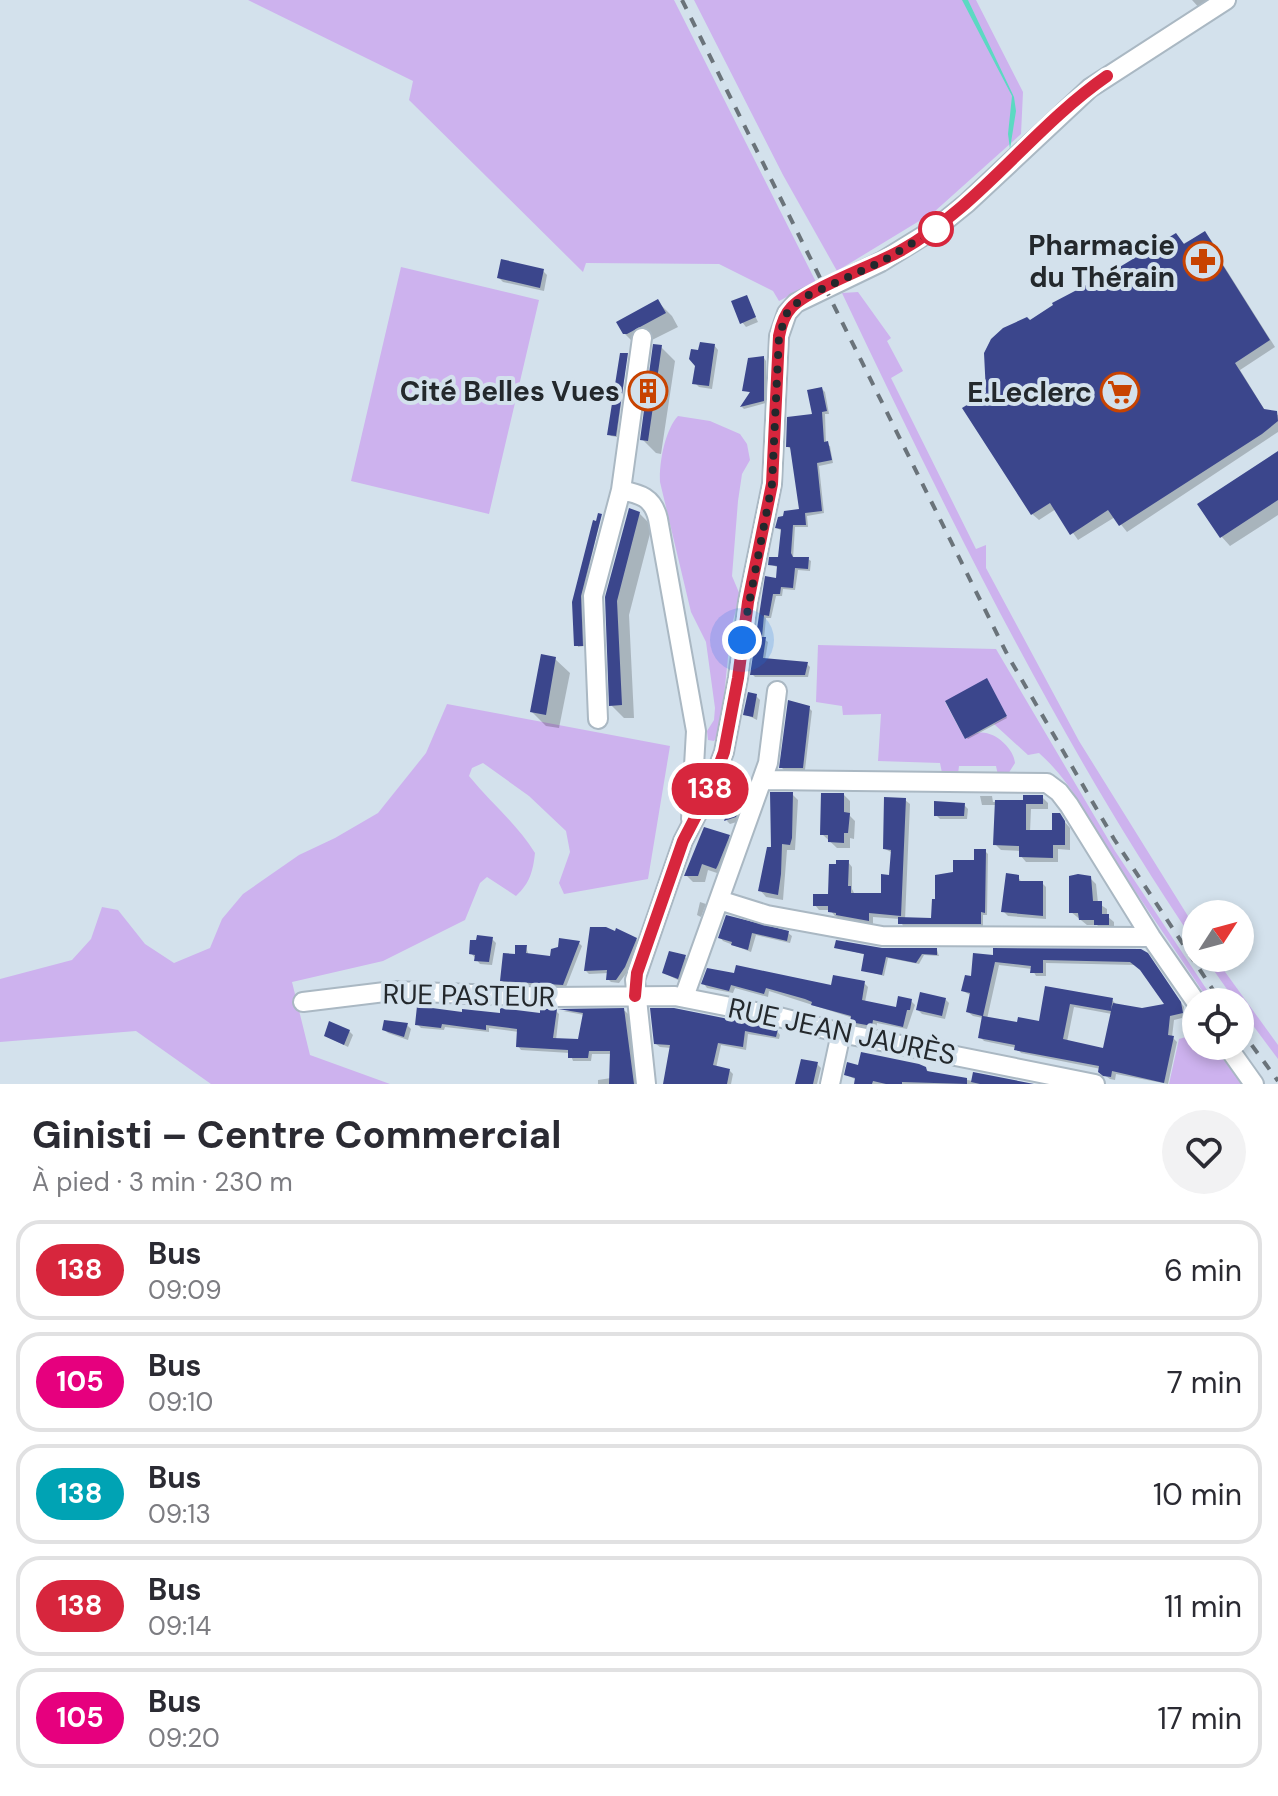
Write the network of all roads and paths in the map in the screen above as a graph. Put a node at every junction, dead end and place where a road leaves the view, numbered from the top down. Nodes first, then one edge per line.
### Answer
1 (1226, 0) edge
2 (642, 338) dead end
3 (621, 490) junction
4 (777, 691) dead end
5 (598, 719) dead end
6 (762, 780) junction
7 (691, 822) junction
8 (719, 900) junction
9 (1151, 937) junction
10 (1186, 988) edge
11 (635, 996) junction
12 (684, 997) junction
13 (303, 1002) dead end
14 (841, 1033) junction
15 (1237, 1060) edge
16 (646, 1084) edge
17 (830, 1084) edge
18 (1095, 1084) edge
19 (1254, 1084) edge

1 - 7 street
2 - 3 street
3 - 5 street
3 - 7 street
4 - 6 street
6 - 8 street
6 - 9 street
7 - 11 street
8 - 9 street
8 - 12 street
9 - 10 street
11 - 12 street, RUE JEAN JAURÈS
11 - 13 street, RUE PASTEUR
11 - 16 street
12 - 14 street, RUE JEAN JAURÈS
14 - 17 street
14 - 18 street, RUE JEAN JAURÈS
15 - 19 street

